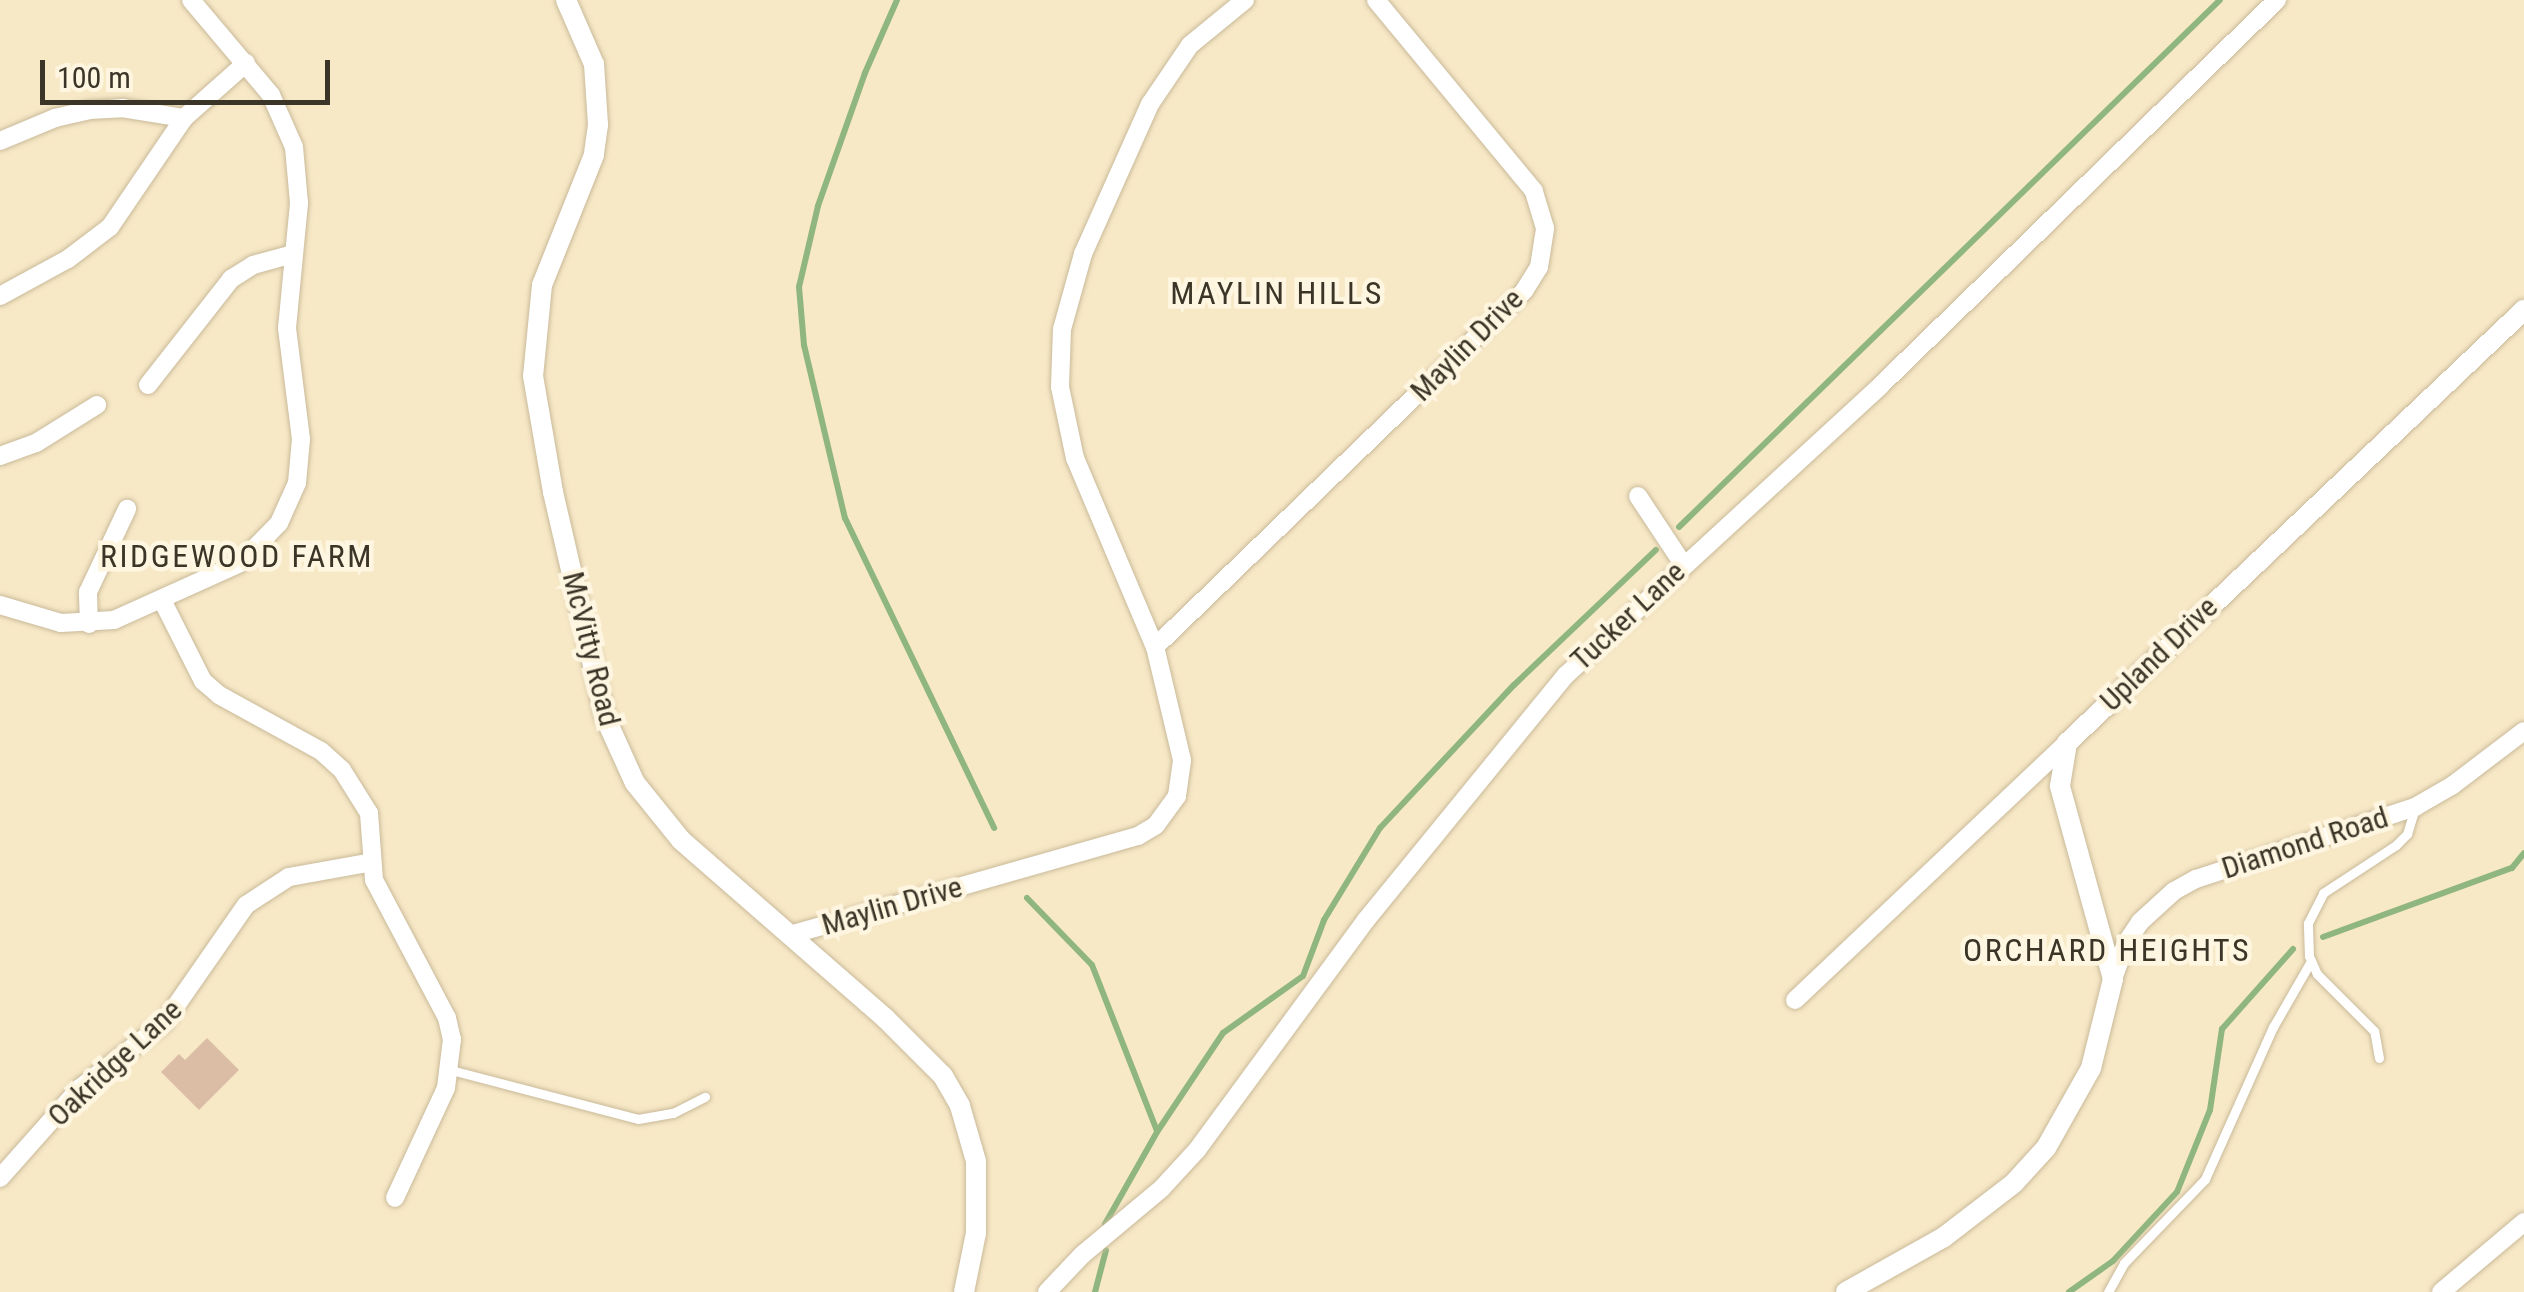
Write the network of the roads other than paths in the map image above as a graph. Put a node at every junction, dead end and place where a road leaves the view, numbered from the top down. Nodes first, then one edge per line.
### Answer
1 (192, 0) edge
2 (566, 0) edge
3 (1244, 0) edge
4 (1376, 0) edge
5 (2277, 0) edge
6 (246, 64) junction
7 (184, 118) junction
8 (0, 140) edge
9 (293, 254) junction
10 (0, 296) edge
11 (2524, 310) edge
12 (148, 384) dead end
13 (96, 405) dead end
14 (0, 456) edge
15 (1638, 496) dead end
16 (127, 509) dead end
17 (1684, 564) junction
18 (162, 600) junction
19 (0, 605) edge
20 (89, 624) junction
21 (1154, 647) junction
22 (2524, 731) edge
23 (2067, 742) junction
24 (2416, 807) junction
25 (372, 862) junction
26 (790, 935) junction
27 (2311, 961) junction
28 (2112, 979) junction
29 (1795, 1000) dead end
30 (2380, 1058) dead end
31 (451, 1070) junction
32 (705, 1097) dead end
33 (0, 1178) edge
34 (396, 1198) dead end
35 (2524, 1222) edge
36 (964, 1292) edge
37 (1047, 1292) edge
38 (1846, 1292) edge
39 (2108, 1292) edge
40 (2441, 1292) edge

1 - 6 street
2 - 26 street, McVitty Road
3 - 21 street, Maylin Drive
4 - 21 street, Maylin Drive
5 - 17 street, Tucker Lane
6 - 7 street
6 - 9 street
7 - 8 street
7 - 10 street
9 - 12 street
9 - 18 street
11 - 23 street, Upland Drive
13 - 14 street
15 - 17 street
16 - 20 street
17 - 37 street, Tucker Lane
18 - 20 street
18 - 25 street
19 - 20 street
21 - 26 street, Maylin Drive
22 - 24 street, Diamond Road
23 - 28 street
23 - 29 street, Upland Drive
24 - 27 lane
24 - 28 street, Diamond Road
25 - 31 street
25 - 33 street, Oakridge Lane
26 - 36 street, McVitty Road
27 - 30 lane
27 - 39 lane
28 - 38 street
31 - 32 lane
31 - 34 street
35 - 40 street

